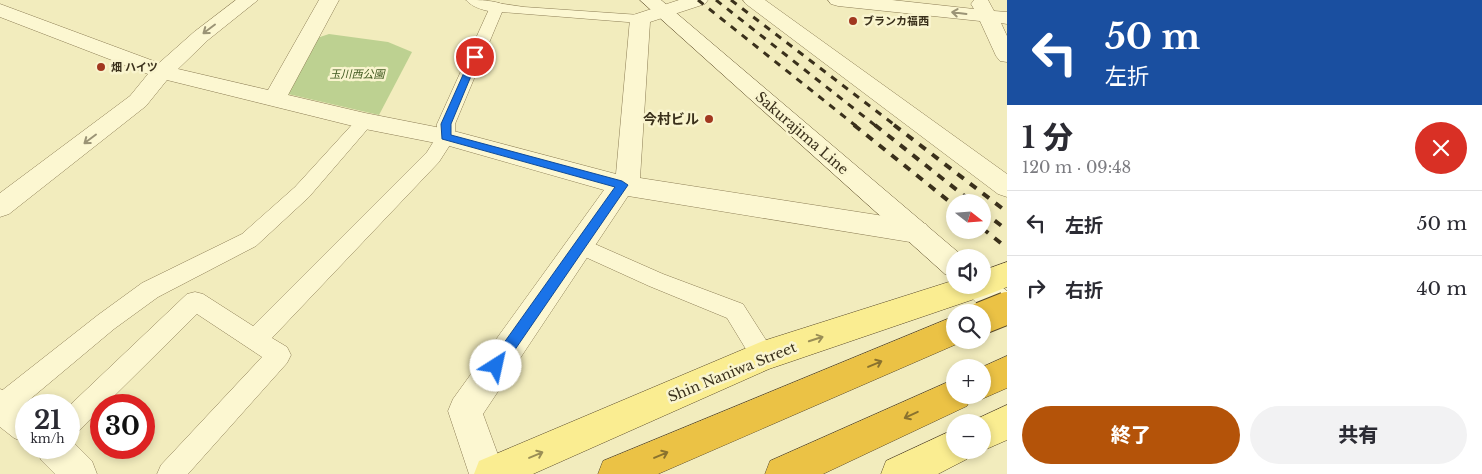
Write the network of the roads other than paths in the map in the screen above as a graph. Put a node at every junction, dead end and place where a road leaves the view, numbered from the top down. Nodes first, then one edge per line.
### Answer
1 (248, 0) edge
2 (329, 0) edge
3 (476, 0) edge
4 (698, 0) edge
5 (753, 0) edge
6 (838, 0) edge
7 (527, 5) edge
8 (497, 7) junction
9 (983, 8) edge
10 (0, 10) edge
11 (651, 10) edge
12 (1007, 18) edge
13 (1007, 56) edge
14 (162, 72) junction
15 (274, 100) junction
16 (365, 121) junction
17 (446, 137) junction
18 (622, 185) junction
19 (1007, 187) edge
20 (2, 202) edge
21 (916, 232) junction
22 (579, 246) junction
23 (946, 258) edge
24 (1007, 274) edge
25 (991, 280) edge
26 (951, 294) edge
27 (989, 294) edge
28 (1007, 308) edge
29 (991, 314) edge
30 (946, 334) edge
31 (256, 340) junction
32 (763, 356) junction
33 (1007, 372) edge
34 (991, 379) edge
35 (946, 400) edge
36 (80, 412) edge
37 (9, 413) edge
38 (1007, 422) edge
39 (991, 430) edge
40 (946, 451) edge
41 (66, 459) edge
42 (79, 474) edge
43 (170, 474) edge
44 (488, 474) edge
45 (492, 474) edge
46 (616, 474) edge
47 (782, 474) edge
48 (899, 474) edge

1 -> 14 street
2 - 15 street
3 - 8 street
4 - 11 street
5 - 19 street
9 -> 6 street
7 - 8 lane
7 - 11 lane
8 - 17 lane
9 - 12 street
9 - 13 street
10 - 14 street
11 - 18 street
11 - 21 street, Sakurajima Line
14 - 15 street
14 -> 20 street
15 - 16 street
16 - 17 street
16 - 37 lane
17 - 18 street
17 - 31 lane
18 - 21 street
18 - 22 street
21 - 23 street, Sakurajima Line
22 - 32 lane
22 - 44 street
24 - 25 main road
32 -> 26 main road, Shin Naniwa Street
27 - 28 street
28 - 29 highway, bridge
46 -> 30 highway
31 - 36 lane
31 - 43 lane
45 -> 32 main road, Shin Naniwa Street
33 - 34 highway
35 -> 47 highway
38 - 39 main road
40 - 48 main road
41 - 42 street

